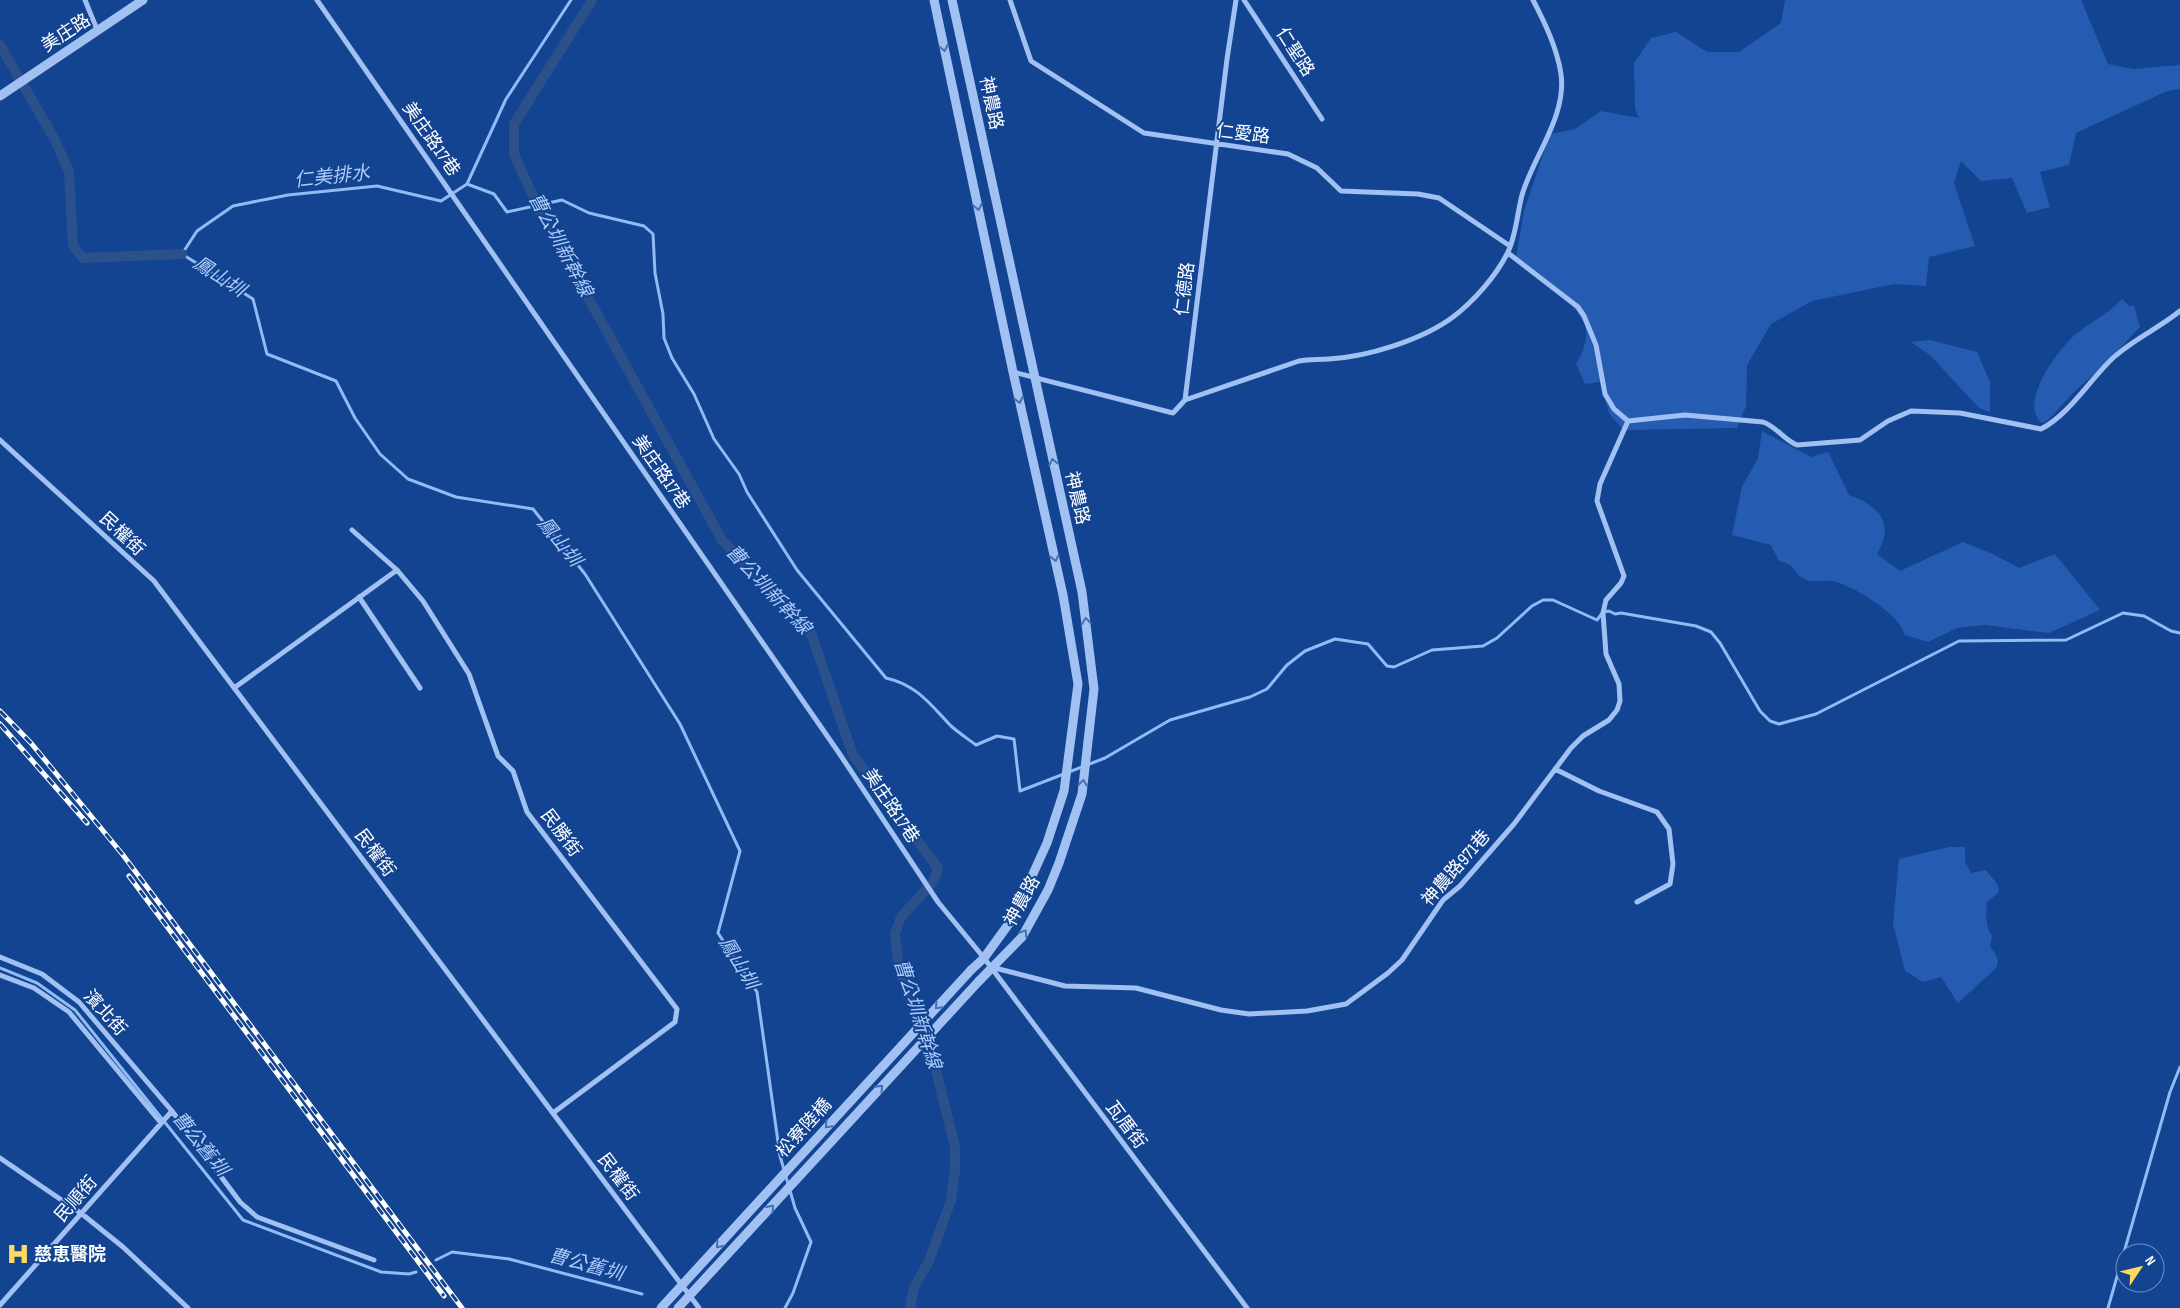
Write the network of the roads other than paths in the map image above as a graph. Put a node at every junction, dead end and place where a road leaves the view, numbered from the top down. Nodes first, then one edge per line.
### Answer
1 (85, 0) edge
2 (143, 0) edge
3 (317, 0) edge
4 (934, 0) edge
5 (952, 0) edge
6 (1010, 0) edge
7 (1236, 0) edge
8 (1244, 0) edge
9 (1533, 0) edge
10 (98, 32) junction
11 (3, 94) edge
12 (1322, 119) dead end
13 (1216, 145) junction
14 (1510, 246) junction
15 (1508, 253) junction
16 (2180, 311) edge
17 (1013, 372) junction
18 (1034, 378) junction
19 (1185, 400) junction
20 (1628, 420) junction
21 (0, 440) edge
22 (352, 530) dead end
23 (397, 570) junction
24 (359, 597) junction
25 (234, 688) junction
26 (420, 688) dead end
27 (1555, 769) junction
28 (1637, 902) dead end
29 (0, 957) edge
30 (984, 958) junction
31 (990, 967) junction
32 (971, 970) joint
33 (0, 975) edge
34 (979, 981) joint
35 (171, 1112) junction
36 (553, 1114) junction
37 (162, 1121) junction
38 (0, 1158) edge
39 (82, 1214) junction
40 (374, 1260) dead end
41 (0, 1305) edge
42 (188, 1308) edge
43 (661, 1308) edge
44 (678, 1308) edge
45 (699, 1308) edge
46 (1247, 1308) edge

1 - 10 street
2 - 10 street, 美庄路
3 - 30 street, 美庄路17巷
4 -> 17 street, 神農路
5 - 18 street, 神農路
6 - 13 street, 仁愛路
7 - 13 street, 仁德路
8 - 12 street, 仁聖路
9 - 14 street
10 - 11 street, 美庄路
13 - 14 street, 仁愛路
13 - 19 street, 仁德路
14 - 15 street
15 - 19 street
15 - 20 street
16 - 20 street
17 - 18 street
17 -> 30 street, 神農路
18 - 19 street
31 -> 18 street, 神農路
20 - 27 street, 神農路971巷
21 - 25 street, 民權街
22 - 23 street, 民勝街
23 - 24 street
23 - 36 street, 民勝街
24 - 25 street
24 - 26 street
25 - 36 street, 民權街
27 - 28 street
27 - 31 street, 神農路971巷
29 - 35 street, 濱北街
30 - 31 street, 瓦厝街
30 - 32 street, 神農路
31 - 34 street, 神農路
31 - 46 street, 瓦厝街
32 -> 43 street, 松寮陸橋, bridge
33 - 37 street
44 -> 34 street, 松寮陸橋, bridge
35 - 37 street, 民順街
35 - 40 street, 濱北街
36 - 45 street, 民權街
37 - 39 street, 民順街
38 - 39 street
39 - 41 street, 民順街
39 - 42 street

